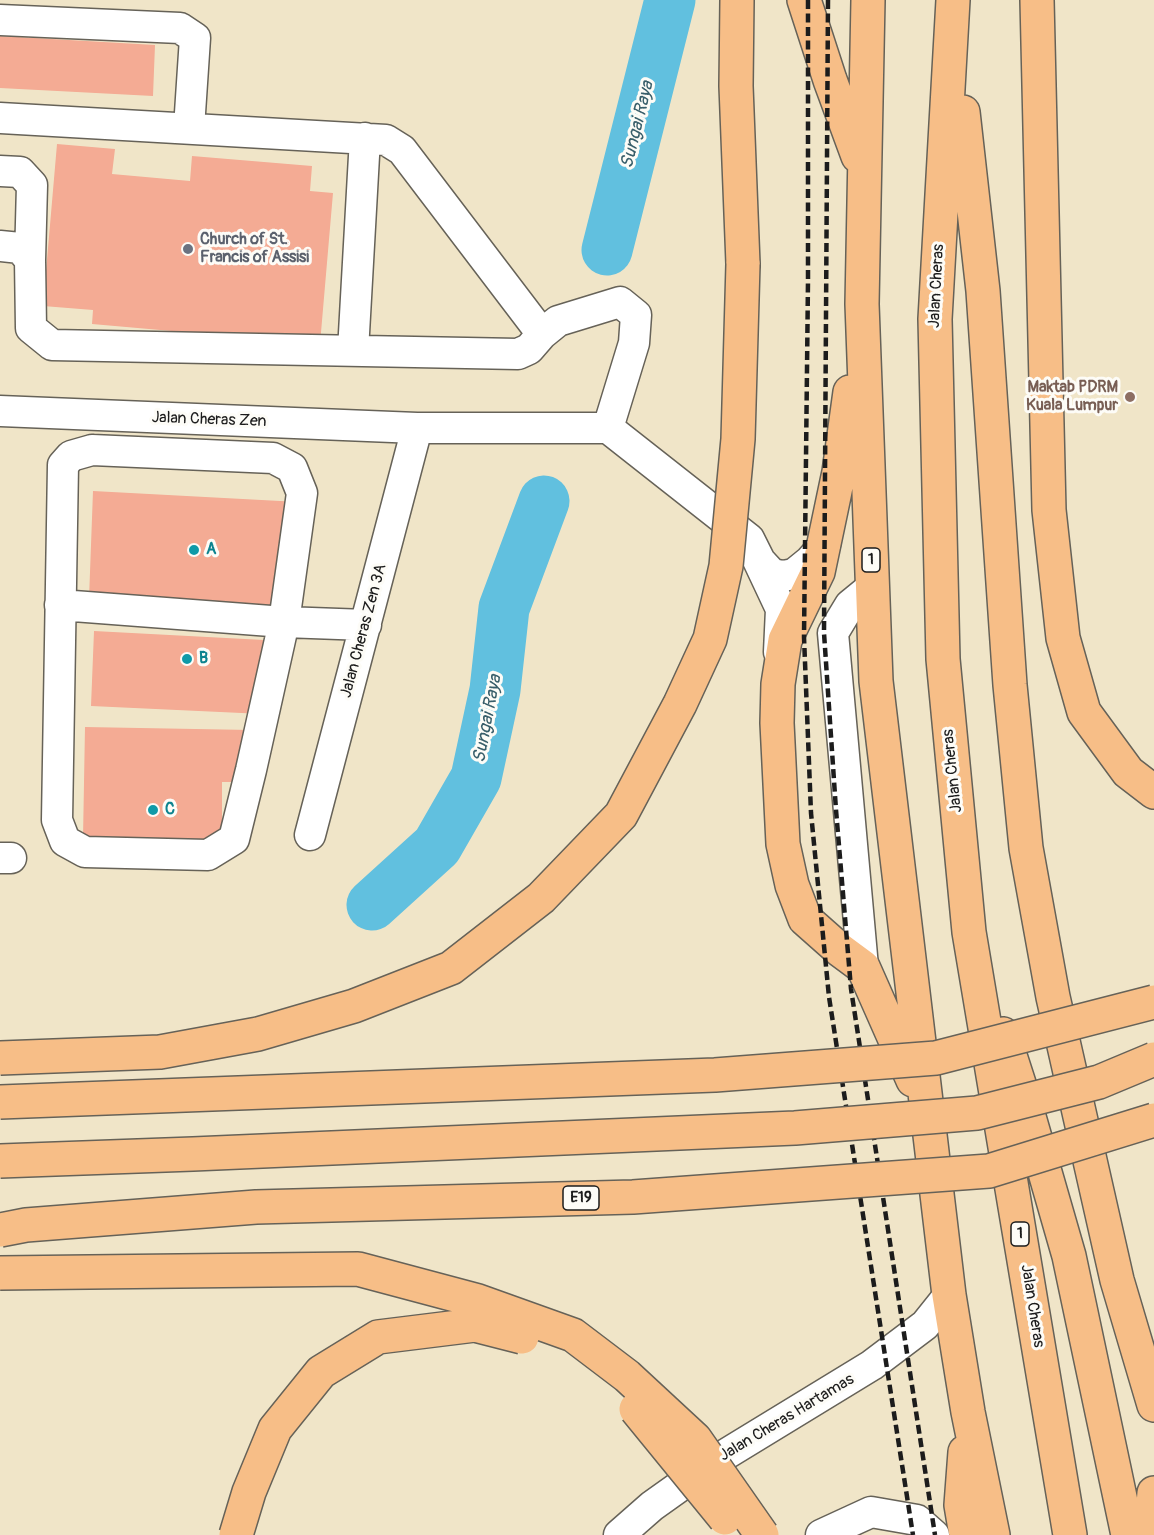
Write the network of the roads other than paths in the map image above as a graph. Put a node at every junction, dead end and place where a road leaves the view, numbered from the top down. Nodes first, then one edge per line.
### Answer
1 (737, 0) edge
2 (804, 0) edge
3 (868, 0) edge
4 (1037, 0) edge
5 (952, 10) edge
6 (0, 20) edge
7 (0, 118) edge
8 (189, 128) junction
9 (365, 138) junction
10 (0, 171) edge
11 (864, 171) junction
12 (0, 246) edge
13 (30, 260) junction
14 (862, 304) junction
15 (542, 334) junction
16 (353, 351) junction
17 (0, 411) edge
18 (417, 428) junction
19 (608, 428) junction
20 (749, 539) junction
21 (825, 544) junction
22 (872, 587) junction
23 (60, 605) junction
24 (284, 622) junction
25 (366, 626) junction
26 (778, 684) junction
27 (1154, 792) edge
28 (310, 835) dead end
29 (969, 932) junction
30 (863, 967) junction
31 (1154, 1002) edge
32 (0, 1058) edge
33 (1154, 1059) edge
34 (0, 1102) edge
35 (929, 1117) junction
36 (1154, 1120) edge
37 (0, 1161) edge
38 (0, 1230) edge
39 (0, 1273) edge
40 (949, 1295) junction
41 (1154, 1404) edge
42 (968, 1412) junction
43 (1154, 1493) edge
44 (236, 1535) edge
45 (619, 1535) edge
46 (735, 1535) edge
47 (762, 1535) edge
48 (821, 1535) edge
49 (934, 1535) edge
50 (966, 1535) edge
51 (993, 1535) edge
52 (1070, 1535) edge
53 (1128, 1535) edge
54 (1150, 1535) edge

1 - 32 highway, bridge
2 - 11 highway
3 - 11 highway, 1
4 - 27 highway
5 - 29 highway, Jalan Cheras / 1
5 - 41 highway, bridge
6 - 8 street
7 - 8 street
8 - 9 street
9 - 15 street
9 - 16 street
10 - 13 street
11 - 14 highway, 1
12 - 13 street
13 - 16 street
14 - 21 highway
14 - 22 highway, 1
15 - 16 street
15 - 19 street
17 - 18 street, Jalan Cheras Zen
18 - 19 street, Jalan Cheras Zen
18 - 25 street, Jalan Cheras Zen 3A
19 - 20 street
20 - 21 street
20 - 26 street
21 - 26 highway
22 - 30 street
22 - 35 highway, 1
23 - 24 street
23 - 24 street
23 - 24 street
24 - 25 street
25 - 28 street, Jalan Cheras Zen 3A
26 - 30 highway
29 - 52 highway, Jalan Cheras / 1
29 - 53 highway
30 - 35 highway
31 - 34 highway, bridge
33 - 37 highway, bridge
35 - 40 highway, 1
36 - 38 highway, E19, bridge
39 - 47 highway, bridge
40 - 42 highway, 1
40 - 45 street, Jalan Cheras Hartamas
42 - 50 highway
42 - 51 highway, 1
43 - 54 highway
44 - 46 highway, bridge
48 - 49 street

